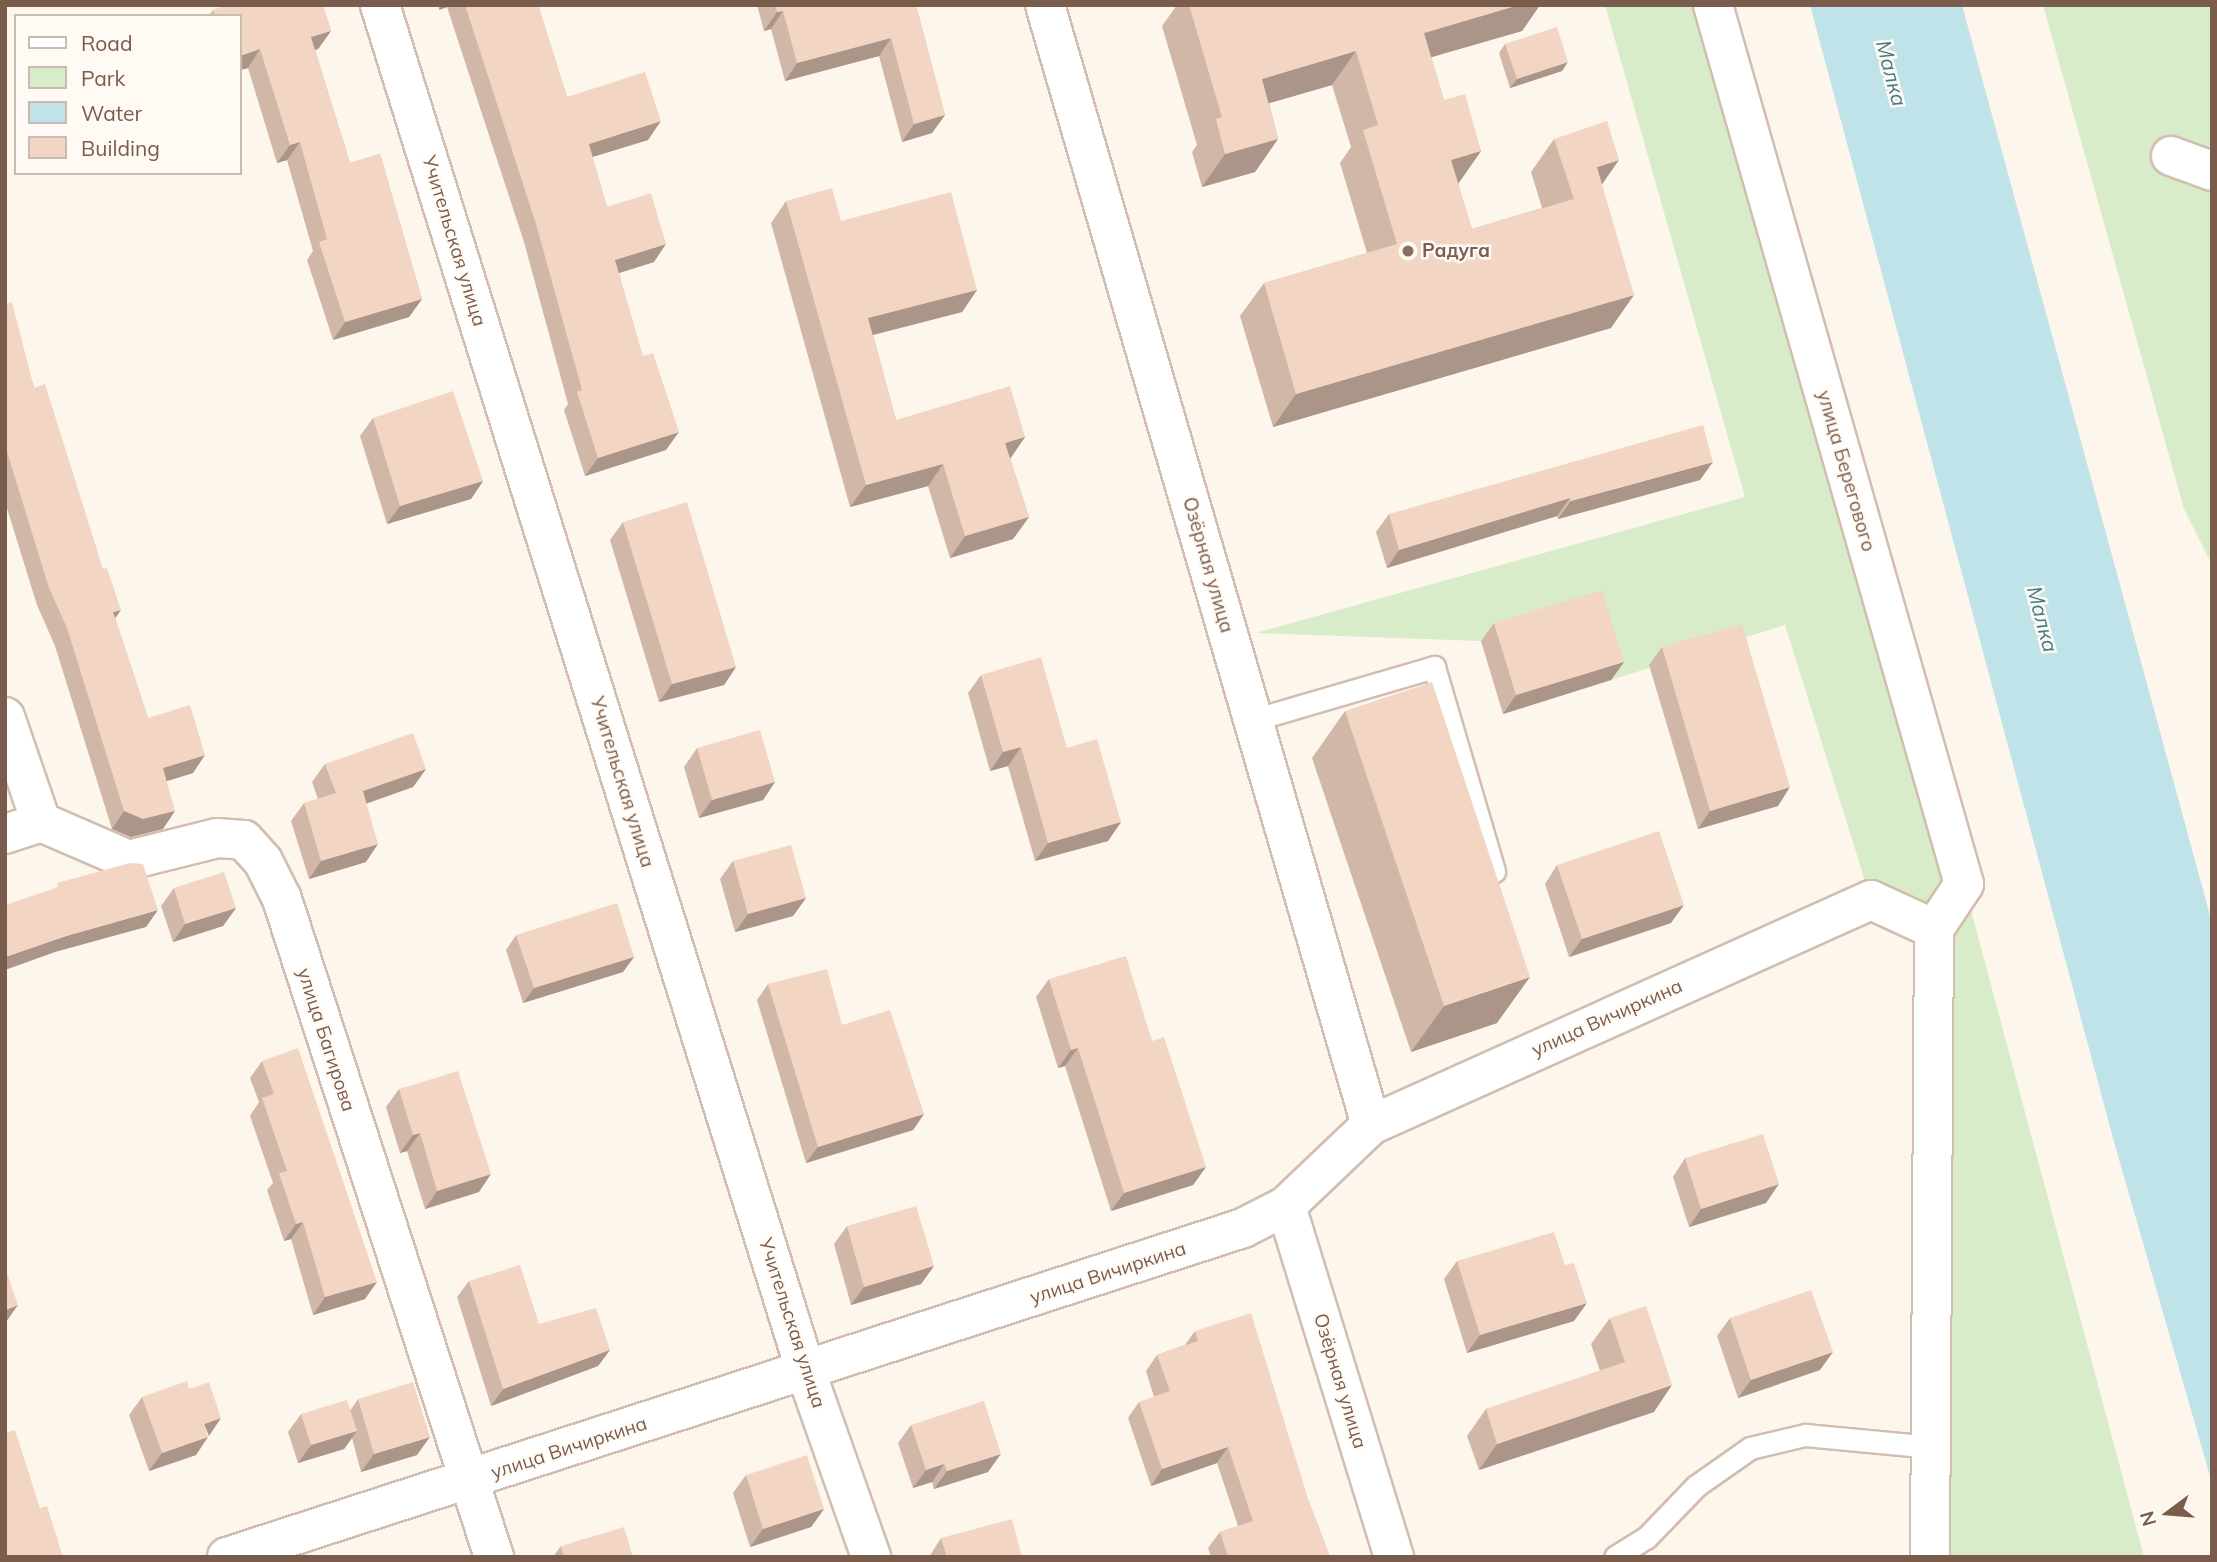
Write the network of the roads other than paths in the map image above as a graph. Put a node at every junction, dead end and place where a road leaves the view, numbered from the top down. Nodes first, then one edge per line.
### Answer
1 (380, 5) edge
2 (1045, 5) edge
3 (1713, 5) edge
4 (2171, 156) dead end
5 (2212, 171) edge
6 (5, 717) edge
7 (1253, 720) junction
8 (41, 822) junction
9 (5, 834) edge
10 (1500, 892) edge
11 (1934, 929) junction
12 (1371, 1125) junction
13 (1286, 1206) junction
14 (806, 1373) junction
15 (1931, 1447) junction
16 (468, 1480) junction
17 (227, 1557) edge
18 (494, 1557) edge
19 (871, 1557) edge
20 (1394, 1557) edge
21 (1615, 1557) edge
22 (1930, 1557) edge

1 - 14 street, Учительская улица
2 - 7 street, Озёрная улица
3 - 11 street, улица Берегового
4 - 5 street
6 - 8 street
7 - 10 lane
7 - 12 street, Озёрная улица
8 - 9 street
8 - 16 street, улица Багирова
11 - 12 street, улица Вичиркина
11 - 15 street
12 - 13 street, улица Вичиркина
13 - 14 street, улица Вичиркина
13 - 20 street, Озёрная улица
14 - 16 street, улица Вичиркина
14 - 19 street, Учительская улица
15 - 21 lane
15 - 22 street
16 - 17 street, улица Вичиркина
16 - 18 street, улица Багирова

